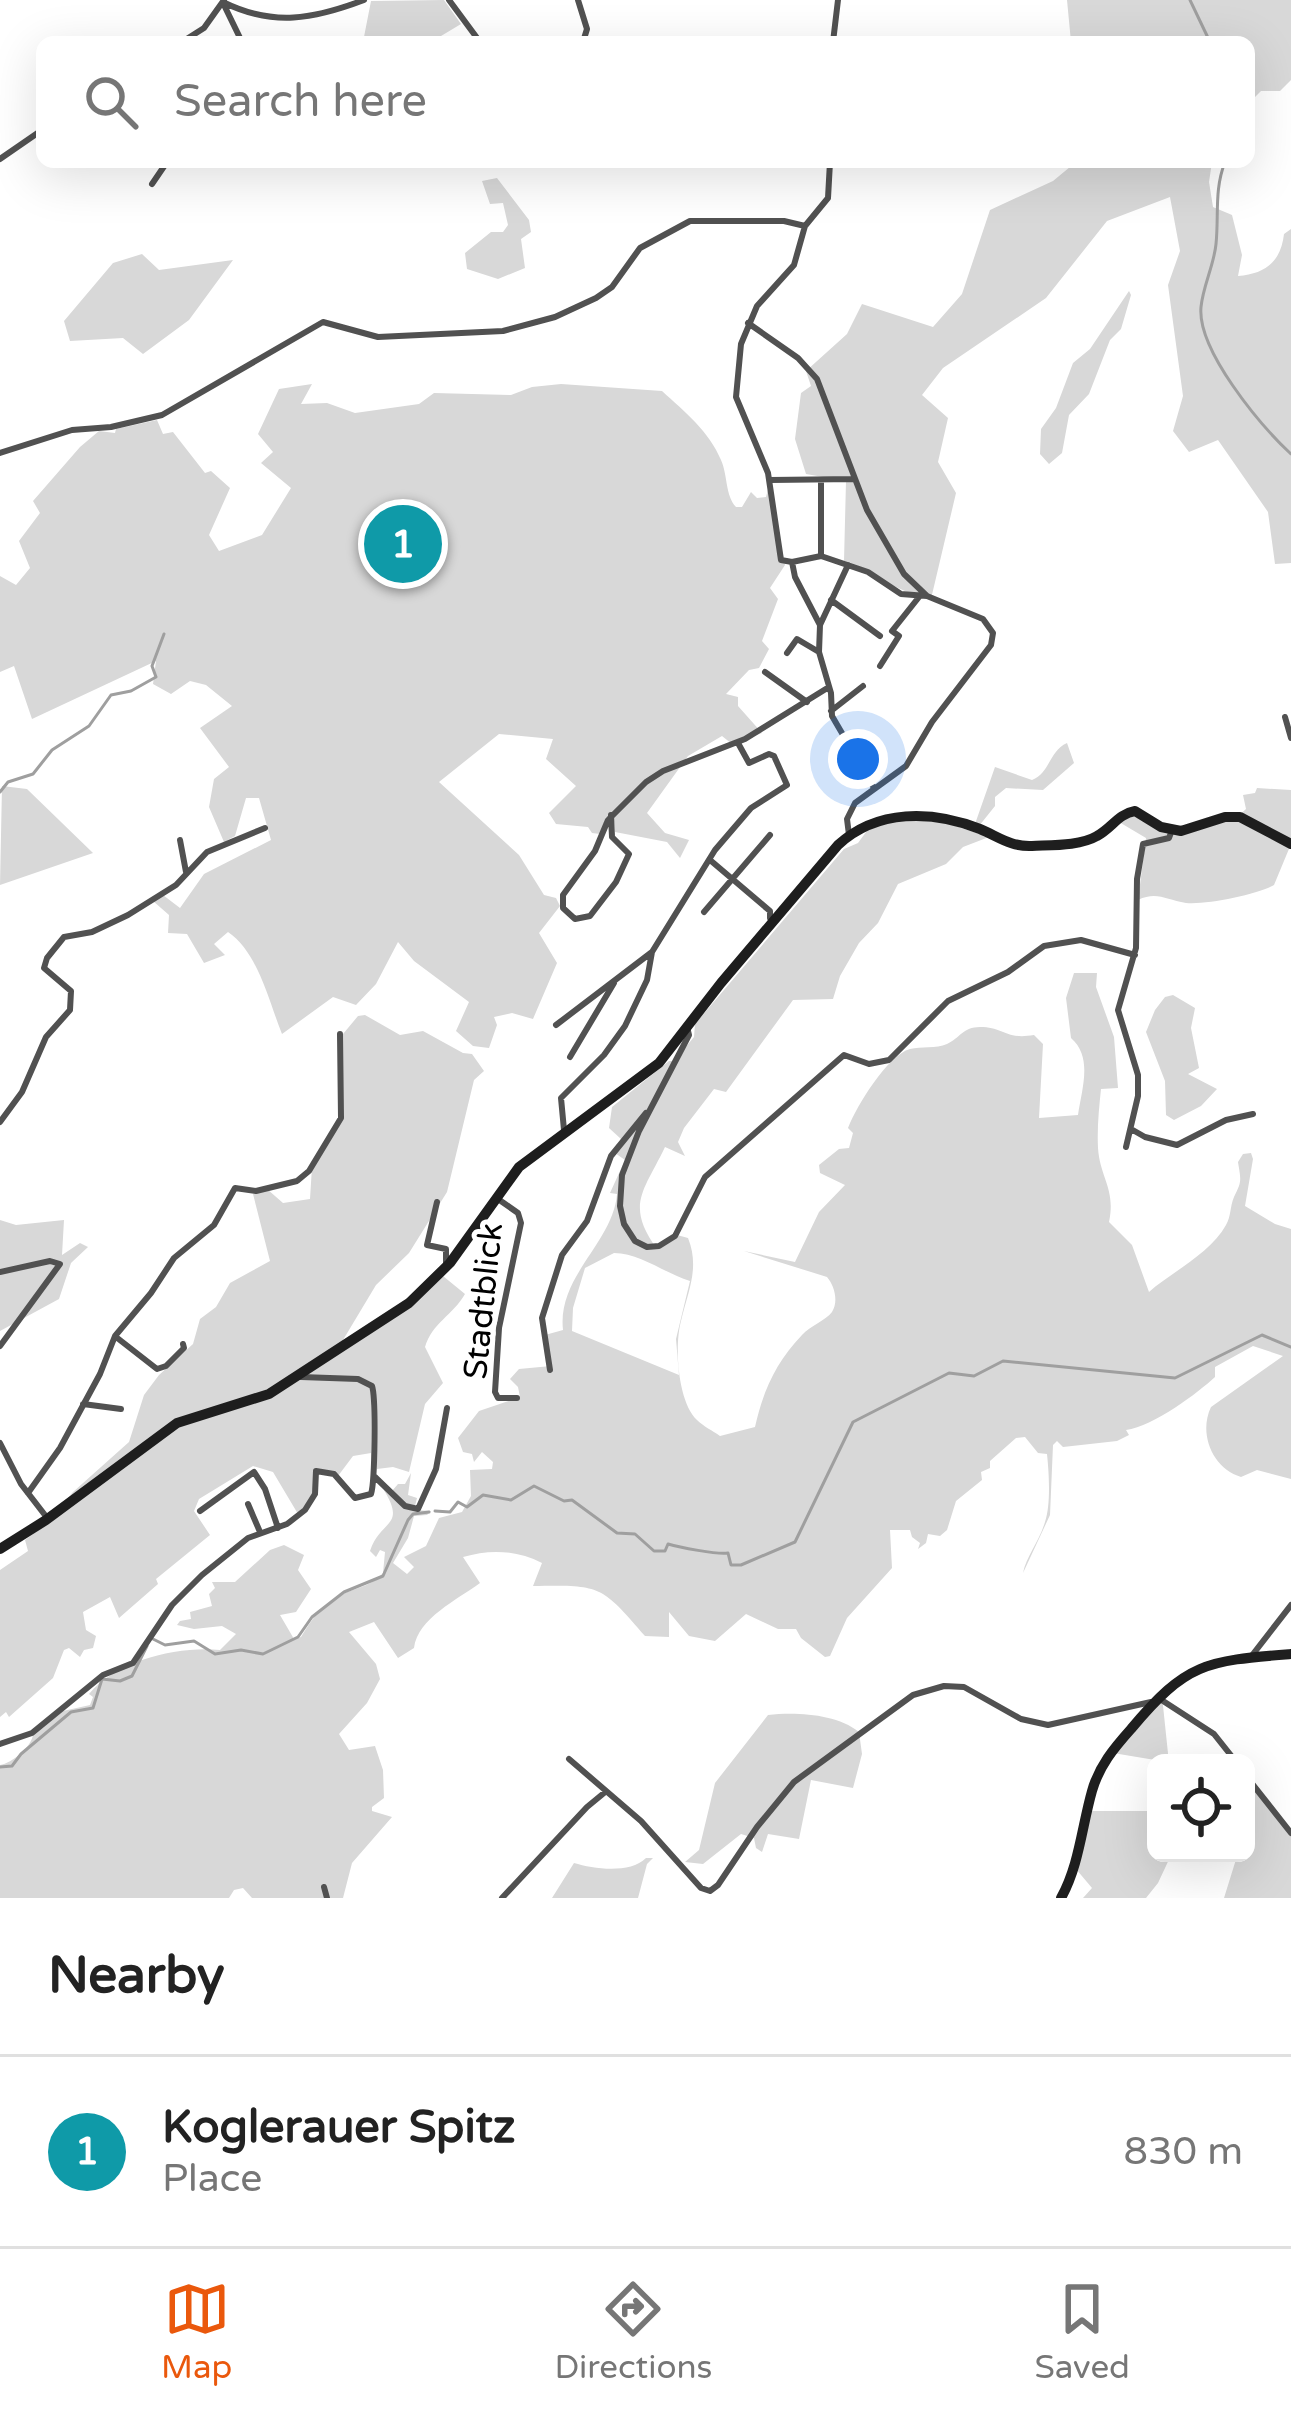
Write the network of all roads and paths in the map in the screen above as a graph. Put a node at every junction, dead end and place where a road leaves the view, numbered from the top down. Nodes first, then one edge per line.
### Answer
1 (364, 0) edge
2 (449, 0) edge
3 (578, 0) edge
4 (838, 0) edge
5 (224, 1) edge
6 (191, 36) edge
7 (239, 36) edge
8 (476, 36) edge
9 (585, 36) edge
10 (834, 36) edge
11 (36, 134) edge
12 (0, 159) edge
13 (163, 168) edge
14 (830, 168) edge
15 (152, 184) dead end
16 (805, 226) junction
17 (748, 323) junction
18 (0, 453) edge
19 (855, 479) junction
20 (770, 480) junction
21 (821, 480) junction
22 (821, 556) junction
23 (792, 562) junction
24 (848, 565) junction
25 (923, 596) junction
26 (831, 600) junction
27 (820, 625) junction
28 (880, 636) dead end
29 (819, 652) junction
30 (787, 653) dead end
31 (880, 666) dead end
32 (765, 671) dead end
33 (863, 686) dead end
34 (829, 687) junction
35 (807, 702) junction
36 (831, 711) junction
37 (1285, 717) dead end
38 (1291, 738) edge
39 (738, 743) junction
40 (874, 788) junction
41 (611, 815) junction
42 (265, 828) dead end
43 (1172, 830) junction
44 (770, 835) dead end
45 (849, 835) junction
46 (181, 840) dead end
47 (1291, 844) edge
48 (710, 860) junction
49 (185, 872) junction
50 (735, 878) junction
51 (704, 912) dead end
52 (770, 927) junction
53 (652, 952) junction
54 (1135, 955) junction
55 (614, 981) junction
56 (556, 1024) dead end
57 (687, 1027) junction
58 (340, 1034) dead end
59 (570, 1057) dead end
60 (649, 1112) junction
61 (1253, 1114) dead end
62 (0, 1122) edge
63 (1130, 1129) junction
64 (566, 1133) junction
65 (1126, 1147) dead end
66 (496, 1197) junction
67 (437, 1202) dead end
68 (447, 1266) junction
69 (0, 1272) edge
70 (115, 1336) junction
71 (183, 1344) dead end
72 (0, 1346) edge
73 (550, 1370) dead end
74 (299, 1375) junction
75 (517, 1398) dead end
76 (83, 1404) junction
77 (122, 1408) dead end
78 (447, 1408) dead end
79 (0, 1443) edge
80 (375, 1477) junction
81 (28, 1493) junction
82 (248, 1504) dead end
83 (200, 1511) dead end
84 (48, 1519) junction
85 (278, 1528) junction
86 (260, 1532) junction
87 (0, 1549) edge
88 (1291, 1605) edge
89 (1291, 1654) edge
90 (1250, 1658) junction
91 (1155, 1700) junction
92 (0, 1744) edge
93 (1228, 1749) junction
94 (1228, 1754) edge
95 (1231, 1754) edge
96 (569, 1759) dead end
97 (1255, 1787) edge
98 (604, 1793) junction
99 (1291, 1833) edge
100 (324, 1887) dead end
101 (327, 1898) edge
102 (502, 1898) edge
103 (1060, 1898) edge

1 - 5 street
2 - 8 street
3 - 9 street
4 - 10 street
5 - 6 street
5 - 7 street
11 - 12 street
13 - 15 street
14 - 16 street
16 - 17 street
16 - 18 street
17 - 19 street
17 - 20 street
19 - 21 street
19 - 25 street
20 - 21 street
20 - 23 street
21 - 22 street
22 - 23 street
22 - 24 street
23 - 27 street
24 - 25 street
24 - 26 street
25 - 31 street
25 - 40 street
26 - 27 street
26 - 28 street
27 - 29 street
29 - 30 street
29 - 34 street
32 - 35 street
33 - 36 street
34 - 35 street
34 - 36 street
35 - 39 street
36 - 40 street
37 - 38 street
39 - 41 street
39 - 48 street
40 - 45 street
41 - 41 street
42 - 49 street
43 - 45 main road
43 - 47 main road
43 - 54 street
44 - 50 street
45 - 52 main road
46 - 49 street
48 - 50 street
48 - 53 street
49 - 62 street
50 - 51 street
50 - 52 street
52 - 57 main road
53 - 55 street
53 - 64 street
54 - 60 street
54 - 63 street
55 - 56 street
55 - 59 street
57 - 60 street
57 - 64 main road
58 - 70 street
60 - 73 street
61 - 63 street
63 - 65 street
64 - 66 main road
66 - 68 main road
66 - 75 street, Stadtblick
67 - 68 street
68 - 74 main road
69 - 72 street
70 - 71 street
70 - 76 street
74 - 80 street
74 - 84 main road
76 - 77 street
76 - 81 street
78 - 80 street
79 - 81 street
80 - 85 street
81 - 84 street
82 - 86 street
83 - 85 street
84 - 87 main road
85 - 86 street
86 - 92 street
88 - 90 street
89 - 90 main road
90 - 91 main road
91 - 93 street
91 - 98 street
91 - 103 main road
93 - 94 street
93 - 95 street
96 - 98 street
97 - 99 street
98 - 102 street
100 - 101 street

